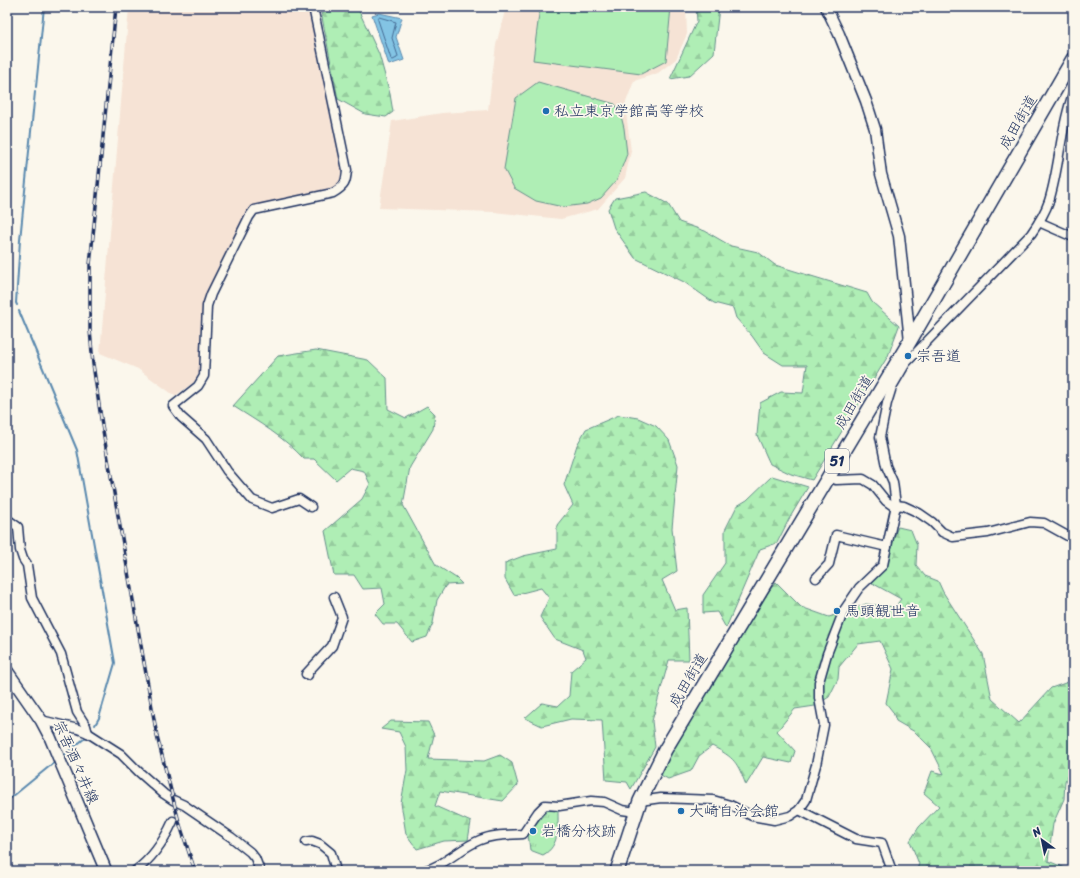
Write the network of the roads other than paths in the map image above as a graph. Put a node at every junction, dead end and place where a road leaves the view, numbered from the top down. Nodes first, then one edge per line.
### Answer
1 (313, 7) edge
2 (826, 7) edge
3 (1073, 59) edge
4 (1073, 94) edge
5 (1039, 222) junction
6 (1073, 237) edge
7 (910, 341) junction
8 (904, 358) junction
9 (828, 476) junction
10 (311, 507) dead end
11 (896, 507) junction
12 (7, 519) edge
13 (1073, 539) edge
14 (887, 547) junction
15 (816, 578) dead end
16 (334, 597) dead end
17 (7, 671) edge
18 (308, 675) dead end
19 (41, 720) junction
20 (88, 733) junction
21 (638, 807) junction
22 (799, 810) junction
23 (173, 821) dead end
24 (306, 842) dead end
25 (106, 871) edge
26 (135, 871) edge
27 (260, 871) edge
28 (336, 871) edge
29 (423, 871) edge
30 (617, 871) edge
31 (892, 871) edge

1 - 10 street
2 - 7 street
3 - 7 highway, 成田街道 / 51
4 - 5 street
5 - 6 street
5 - 8 street
7 - 8 highway, 成田街道 / 51
8 - 9 highway, 成田街道 / 51
8 - 11 street
9 - 11 street
9 - 21 highway, 成田街道 / 51
11 - 13 street
11 - 14 street
12 - 20 street
14 - 15 street
14 - 22 street
16 - 18 street
17 - 19 main road, 宗吾酒々井線
19 - 20 street
19 - 25 main road, 宗吾酒々井線
20 - 27 street
21 - 22 street
21 - 29 street
21 - 30 highway, 成田街道 / 51
22 - 31 street
23 - 26 street
24 - 28 street

